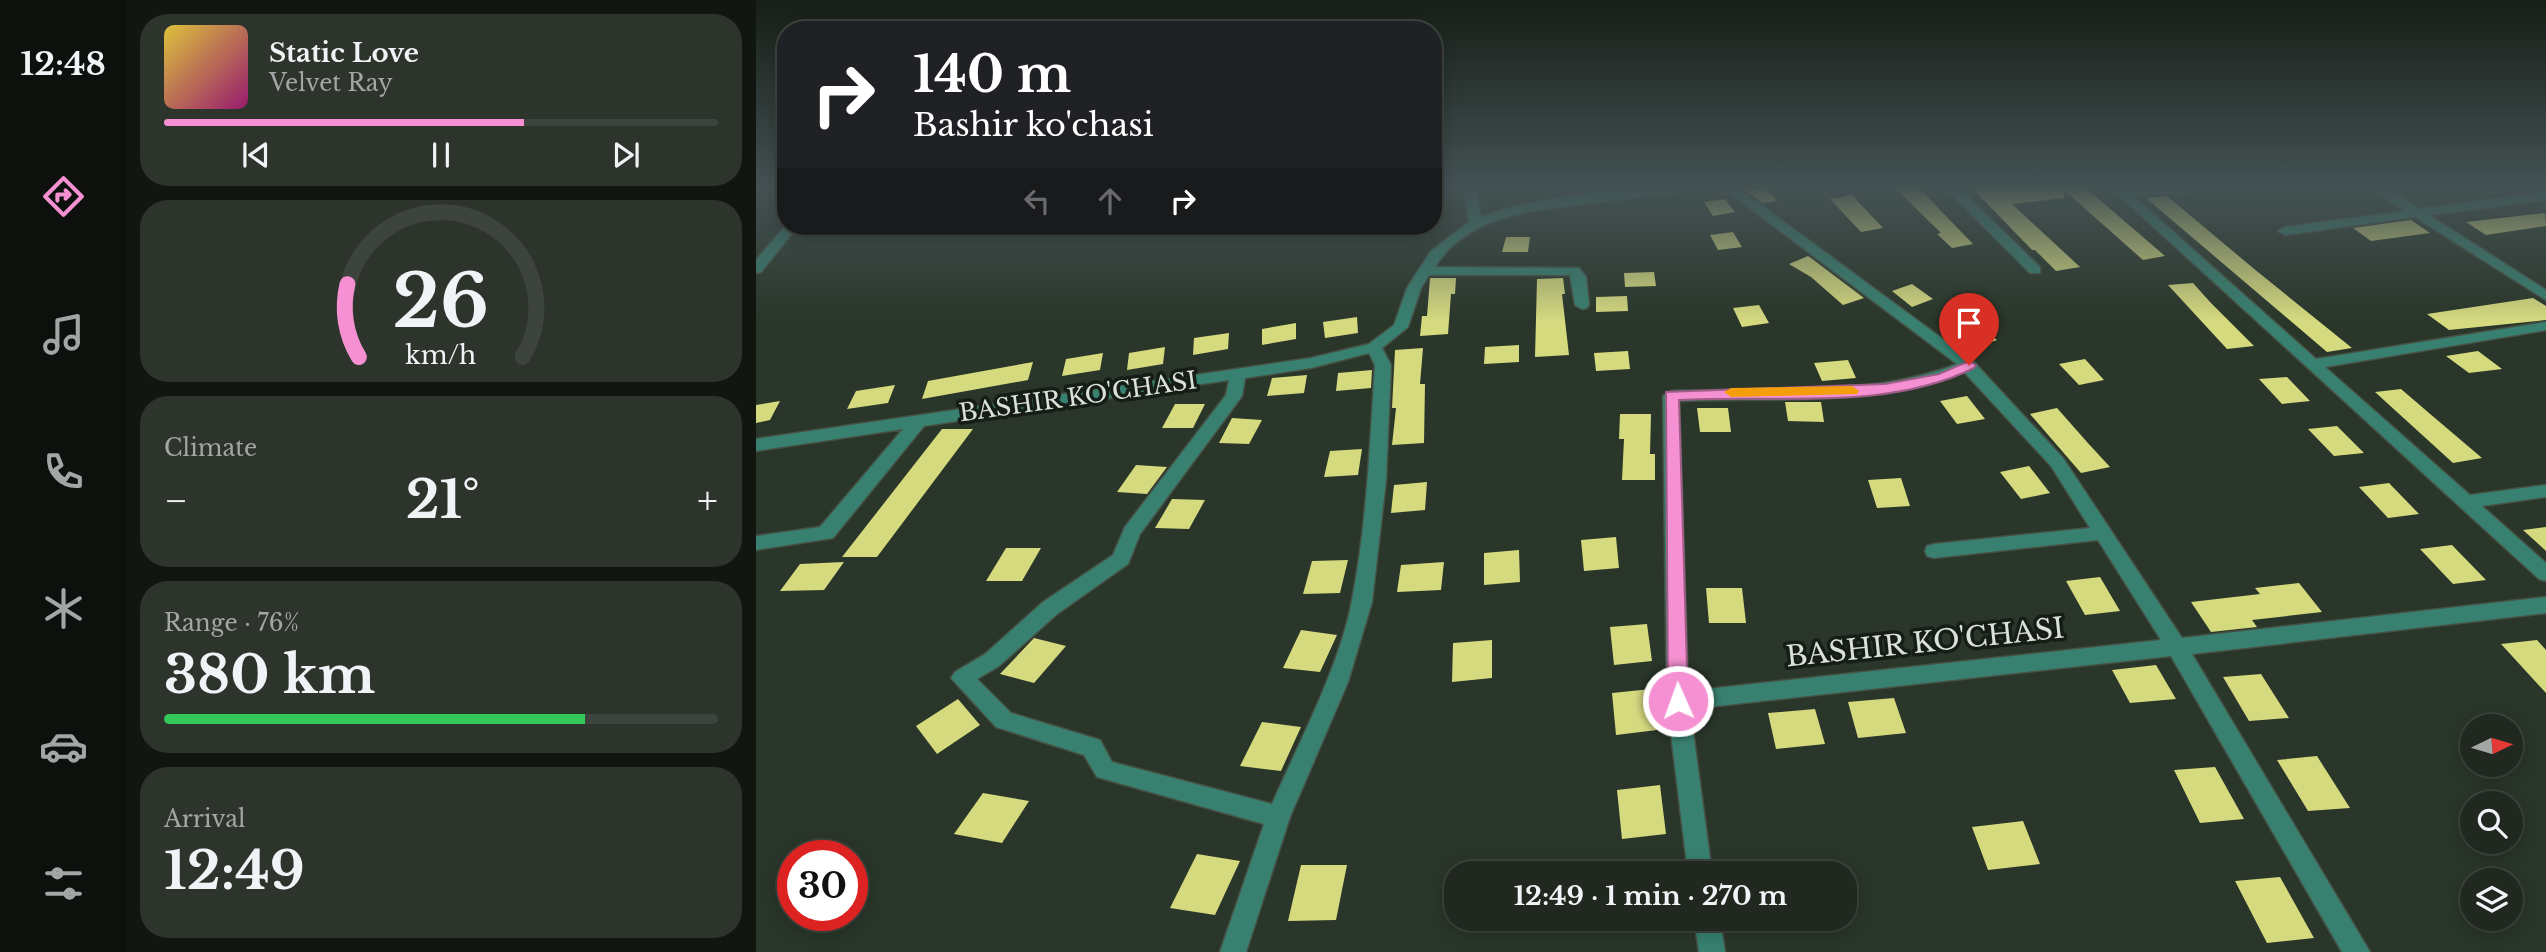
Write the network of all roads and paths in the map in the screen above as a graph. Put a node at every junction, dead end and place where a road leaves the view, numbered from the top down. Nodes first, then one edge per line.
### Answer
1 (1464, 232) edge
2 (1789, 232) edge
3 (1997, 232) edge
4 (2166, 232) edge
5 (2447, 232) edge
6 (784, 235) edge
7 (756, 269) edge
8 (2035, 270) dead end
9 (1425, 271) junction
10 (2546, 296) edge
11 (1582, 305) dead end
12 (2546, 326) edge
13 (1374, 347) junction
14 (2312, 363) junction
15 (1969, 365) junction
16 (1238, 373) junction
17 (919, 421) junction
18 (756, 445) edge
19 (2546, 491) edge
20 (2466, 502) junction
21 (2103, 533) junction
22 (756, 543) edge
23 (1934, 551) dead end
24 (2546, 573) edge
25 (2546, 605) edge
26 (2178, 649) junction
27 (1678, 701) junction
28 (1278, 817) junction
29 (1698, 861) edge
30 (1709, 931) edge
31 (1233, 952) edge
32 (1713, 952) edge
33 (2357, 952) edge

1 - 9 street
2 - 15 street
3 - 8 street
4 - 14 street
5 - 10 street
6 - 7 street
9 - 11 street
9 - 13 street
12 - 14 street
13 - 16 street, BASHIR KO'CHASI
13 - 28 street
14 - 20 street
15 - 21 street
15 - 27 street
16 - 17 street, BASHIR KO'CHASI
16 - 28 street, BASHIR KO'CHASI
17 - 18 street, BASHIR KO'CHASI
17 - 22 street
19 - 20 street
20 - 24 street
21 - 23 street
21 - 26 street
25 - 26 street, BASHIR KO'CHASI
26 - 27 street, BASHIR KO'CHASI
26 - 33 street
27 - 29 street
28 - 31 street
30 - 32 street

